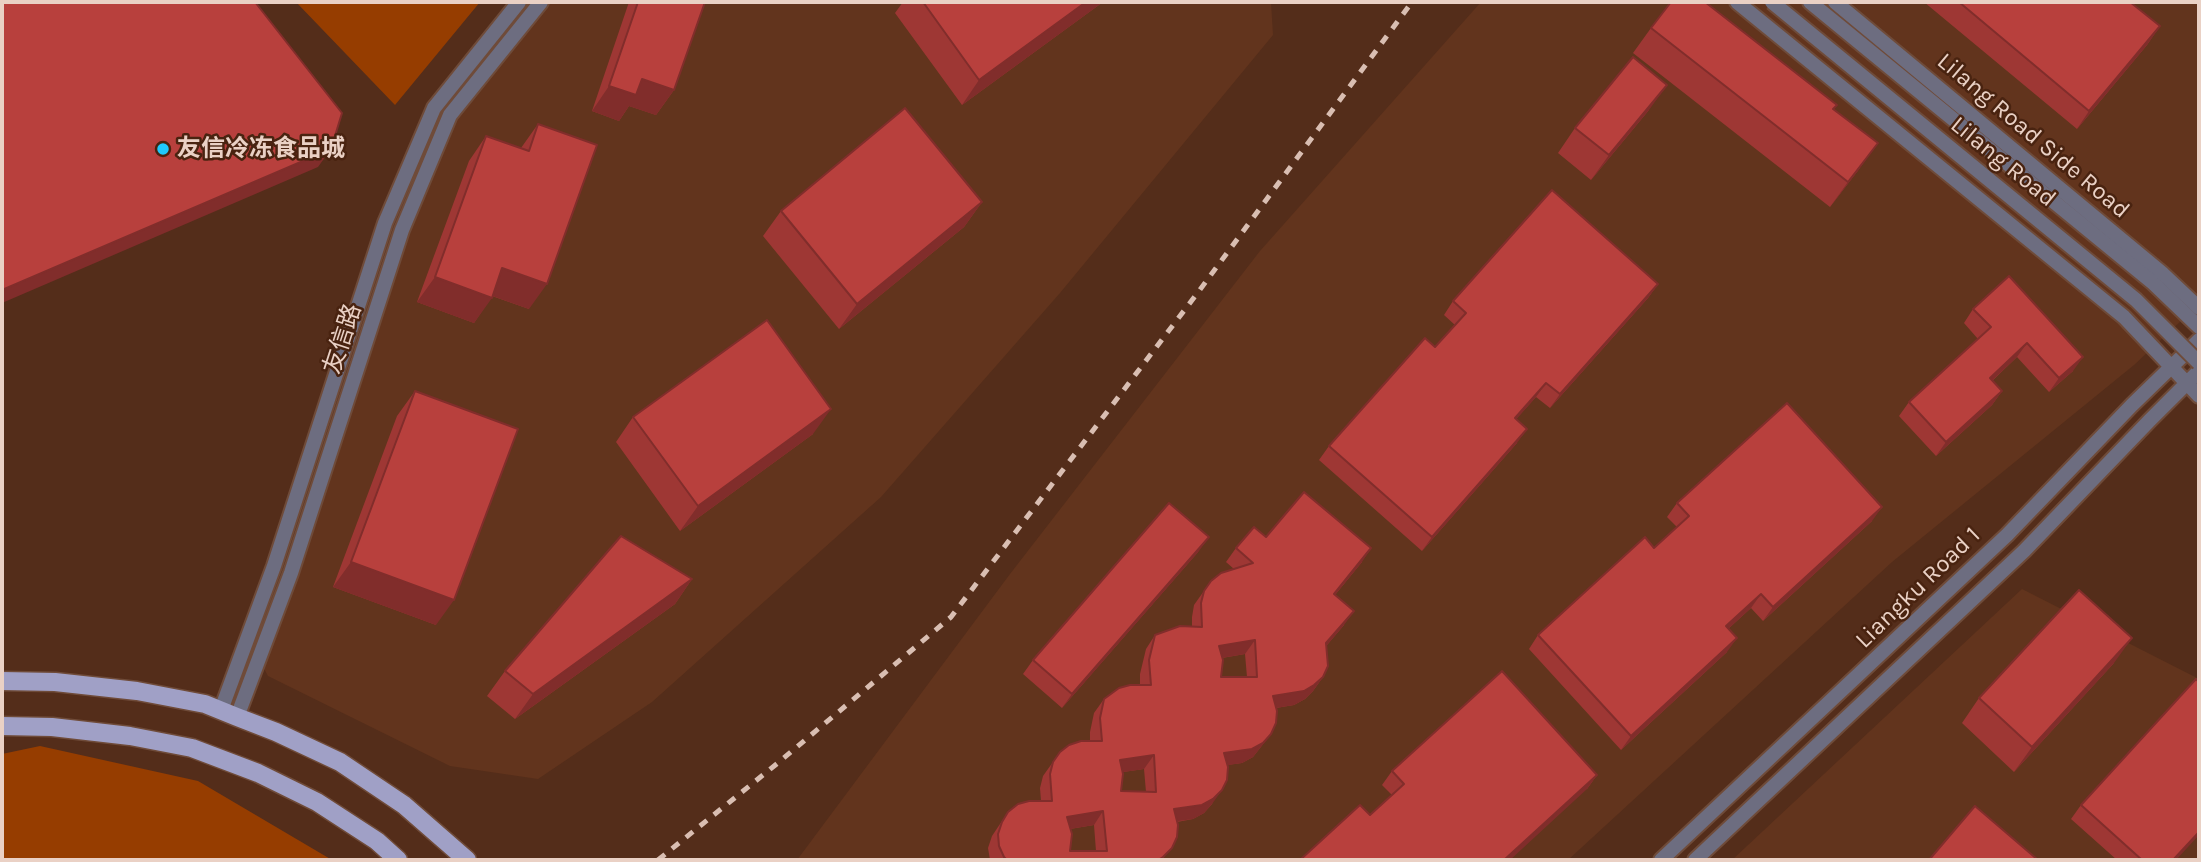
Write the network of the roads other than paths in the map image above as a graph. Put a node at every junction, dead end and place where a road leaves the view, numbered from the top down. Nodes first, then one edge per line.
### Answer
1 (519, 2) edge
2 (541, 2) edge
3 (1737, 2) edge
4 (1772, 2) edge
5 (1810, 2) edge
6 (1835, 2) edge
7 (2199, 308) edge
8 (2199, 327) edge
9 (2199, 340) edge
10 (2199, 363) edge
11 (2172, 366) junction
12 (2199, 371) edge
13 (2188, 383) junction
14 (2199, 396) edge
15 (2, 681) edge
16 (229, 713) junction
17 (2, 726) edge
18 (398, 860) edge
19 (467, 860) edge
20 (1661, 860) edge
21 (1695, 860) edge

1 - 16 street, 友信路
2 - 16 street, 友信路
3 - 11 street
4 - 10 street, Lilang Road, bridge
5 - 8 street, Lilang Road
6 - 7 street, Lilang Road Side Road
9 - 11 street, Liangku Road 1
11 - 13 street
11 - 20 street, Liangku Road 1
12 - 13 street, Liangku Road 1
13 - 14 street
13 - 21 street, Liangku Road 1
15 - 16 main road
16 - 19 main road
17 - 18 main road

